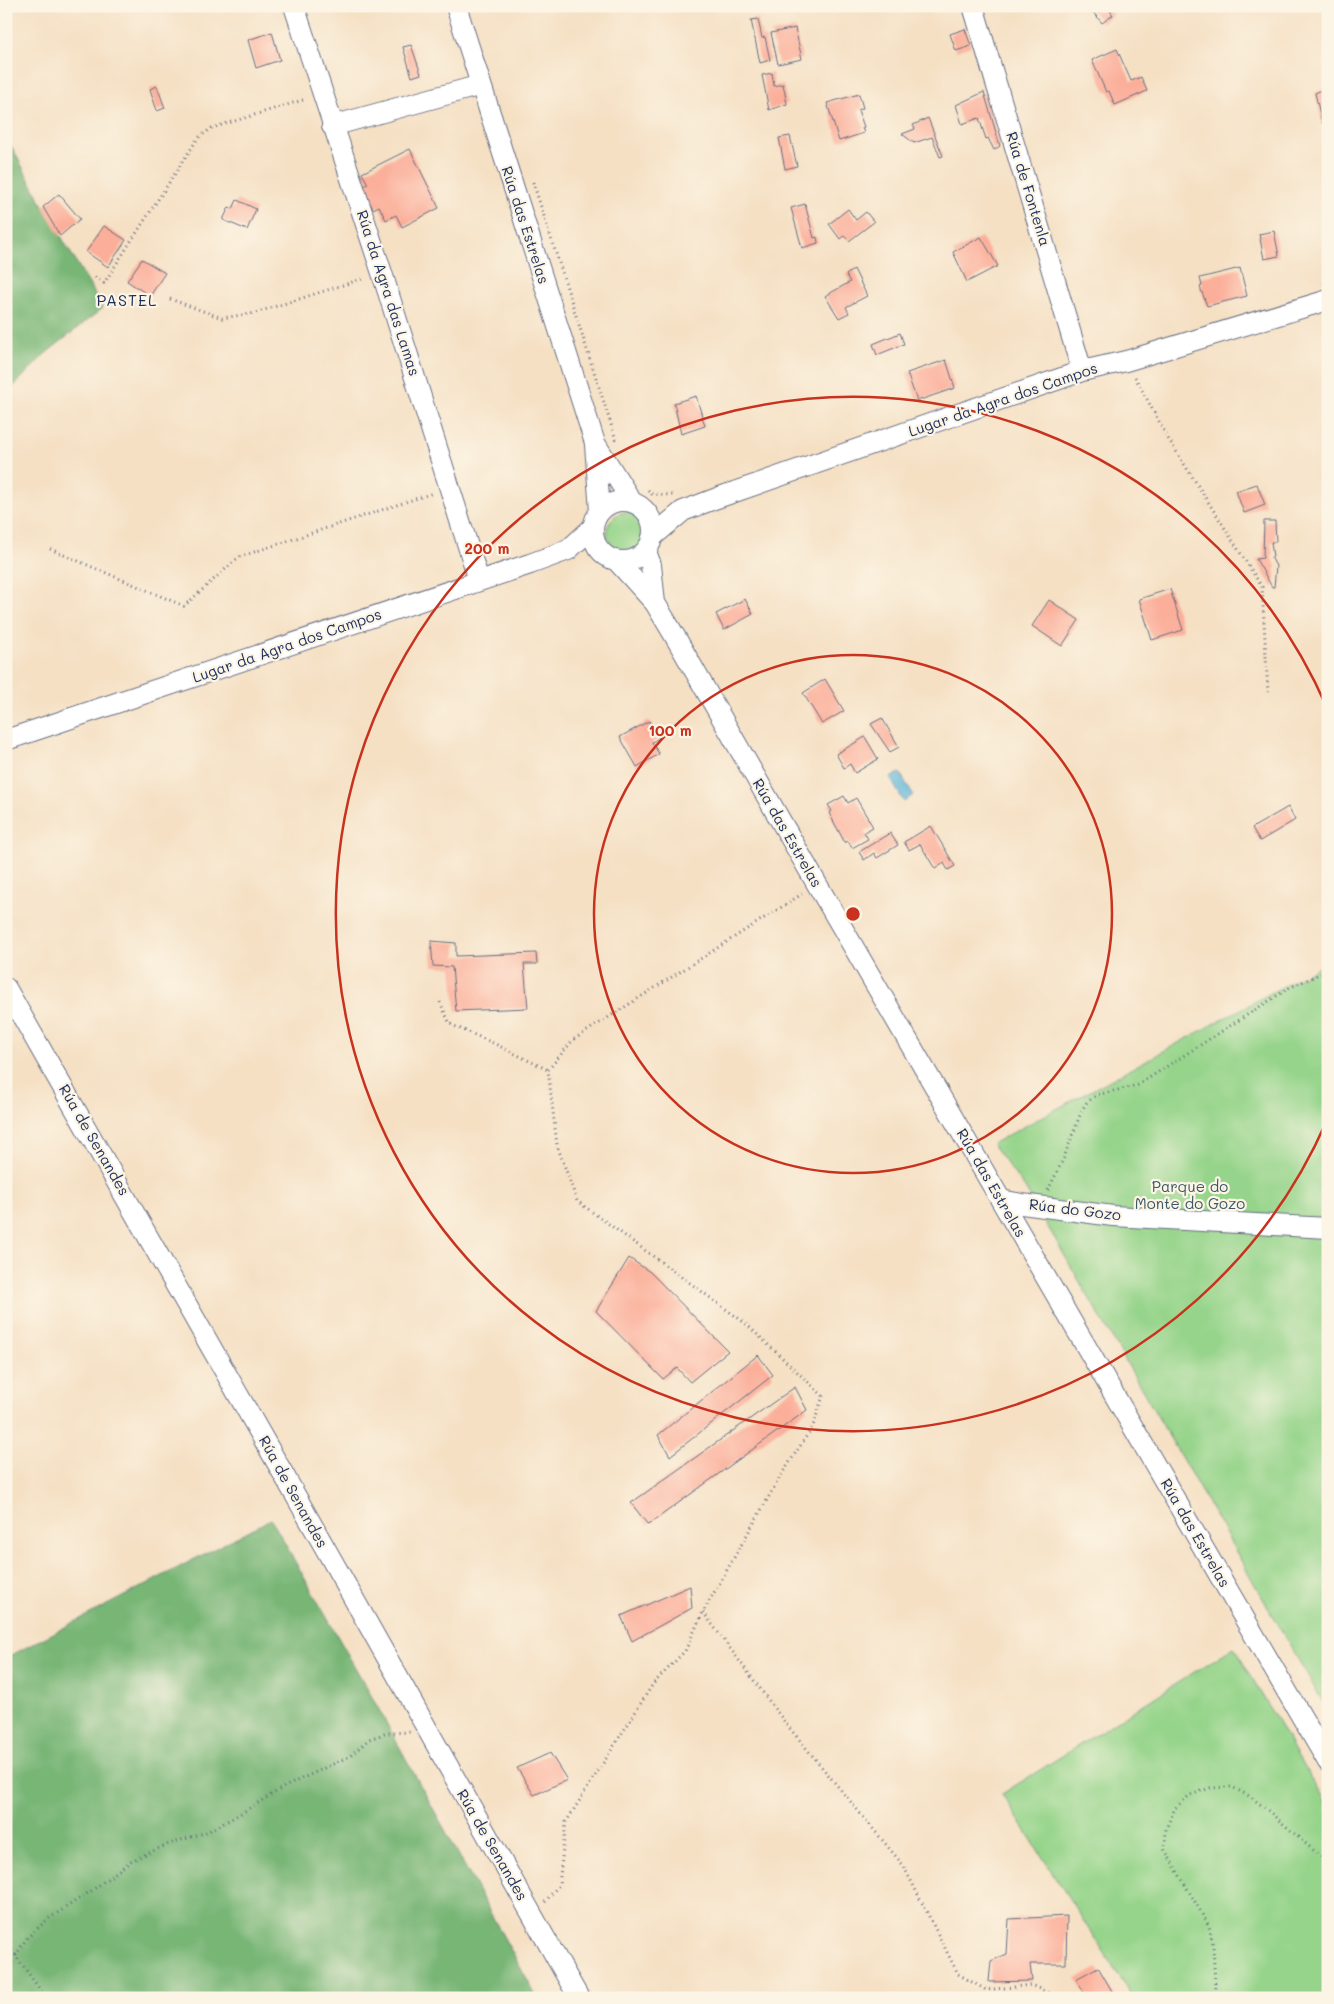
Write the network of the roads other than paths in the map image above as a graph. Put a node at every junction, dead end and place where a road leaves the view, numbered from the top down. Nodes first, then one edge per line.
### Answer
1 (294, 6) edge
2 (456, 6) edge
3 (973, 6) edge
4 (481, 85) junction
5 (332, 126) junction
6 (1328, 300) edge
7 (1082, 371) junction
8 (595, 443) junction
9 (640, 499) junction
10 (682, 503) junction
11 (597, 519) junction
12 (649, 544) junction
13 (568, 550) junction
14 (610, 557) junction
15 (479, 581) junction
16 (655, 603) junction
17 (6, 740) edge
18 (6, 988) edge
19 (1002, 1200) junction
20 (1328, 1228) edge
21 (1328, 1762) edge
22 (579, 1998) edge

1 - 5 street, Rúa da Agra das Lamas
2 - 4 street, Rúa das Estrelas
3 - 7 street, Rúa de Fontenla
4 - 5 street
4 - 8 street, Rúa das Estrelas
5 - 15 street, Rúa da Agra das Lamas
6 - 7 street, Lugar da Agra dos Campos
7 - 10 street, Lugar da Agra dos Campos
8 - 9 street, Rúa das Estrelas
8 - 11 street, Rúa das Estrelas
9 - 10 street, Lugar da Agra dos Campos
9 - 11 street
9 - 12 street
10 - 12 street, Lugar da Agra dos Campos
11 - 13 street, Lugar da Agra dos Campos
11 - 14 street
12 - 14 street
12 - 16 street, Rúa das Estrelas
13 - 14 street, Lugar da Agra dos Campos
13 - 15 street, Lugar da Agra dos Campos
14 - 16 street, Rúa das Estrelas
15 - 17 street, Lugar da Agra dos Campos
16 - 19 street, Rúa das Estrelas
18 - 22 street, Rúa de Senandes
19 - 20 street, Rúa do Gozo
19 - 21 street, Rúa das Estrelas

